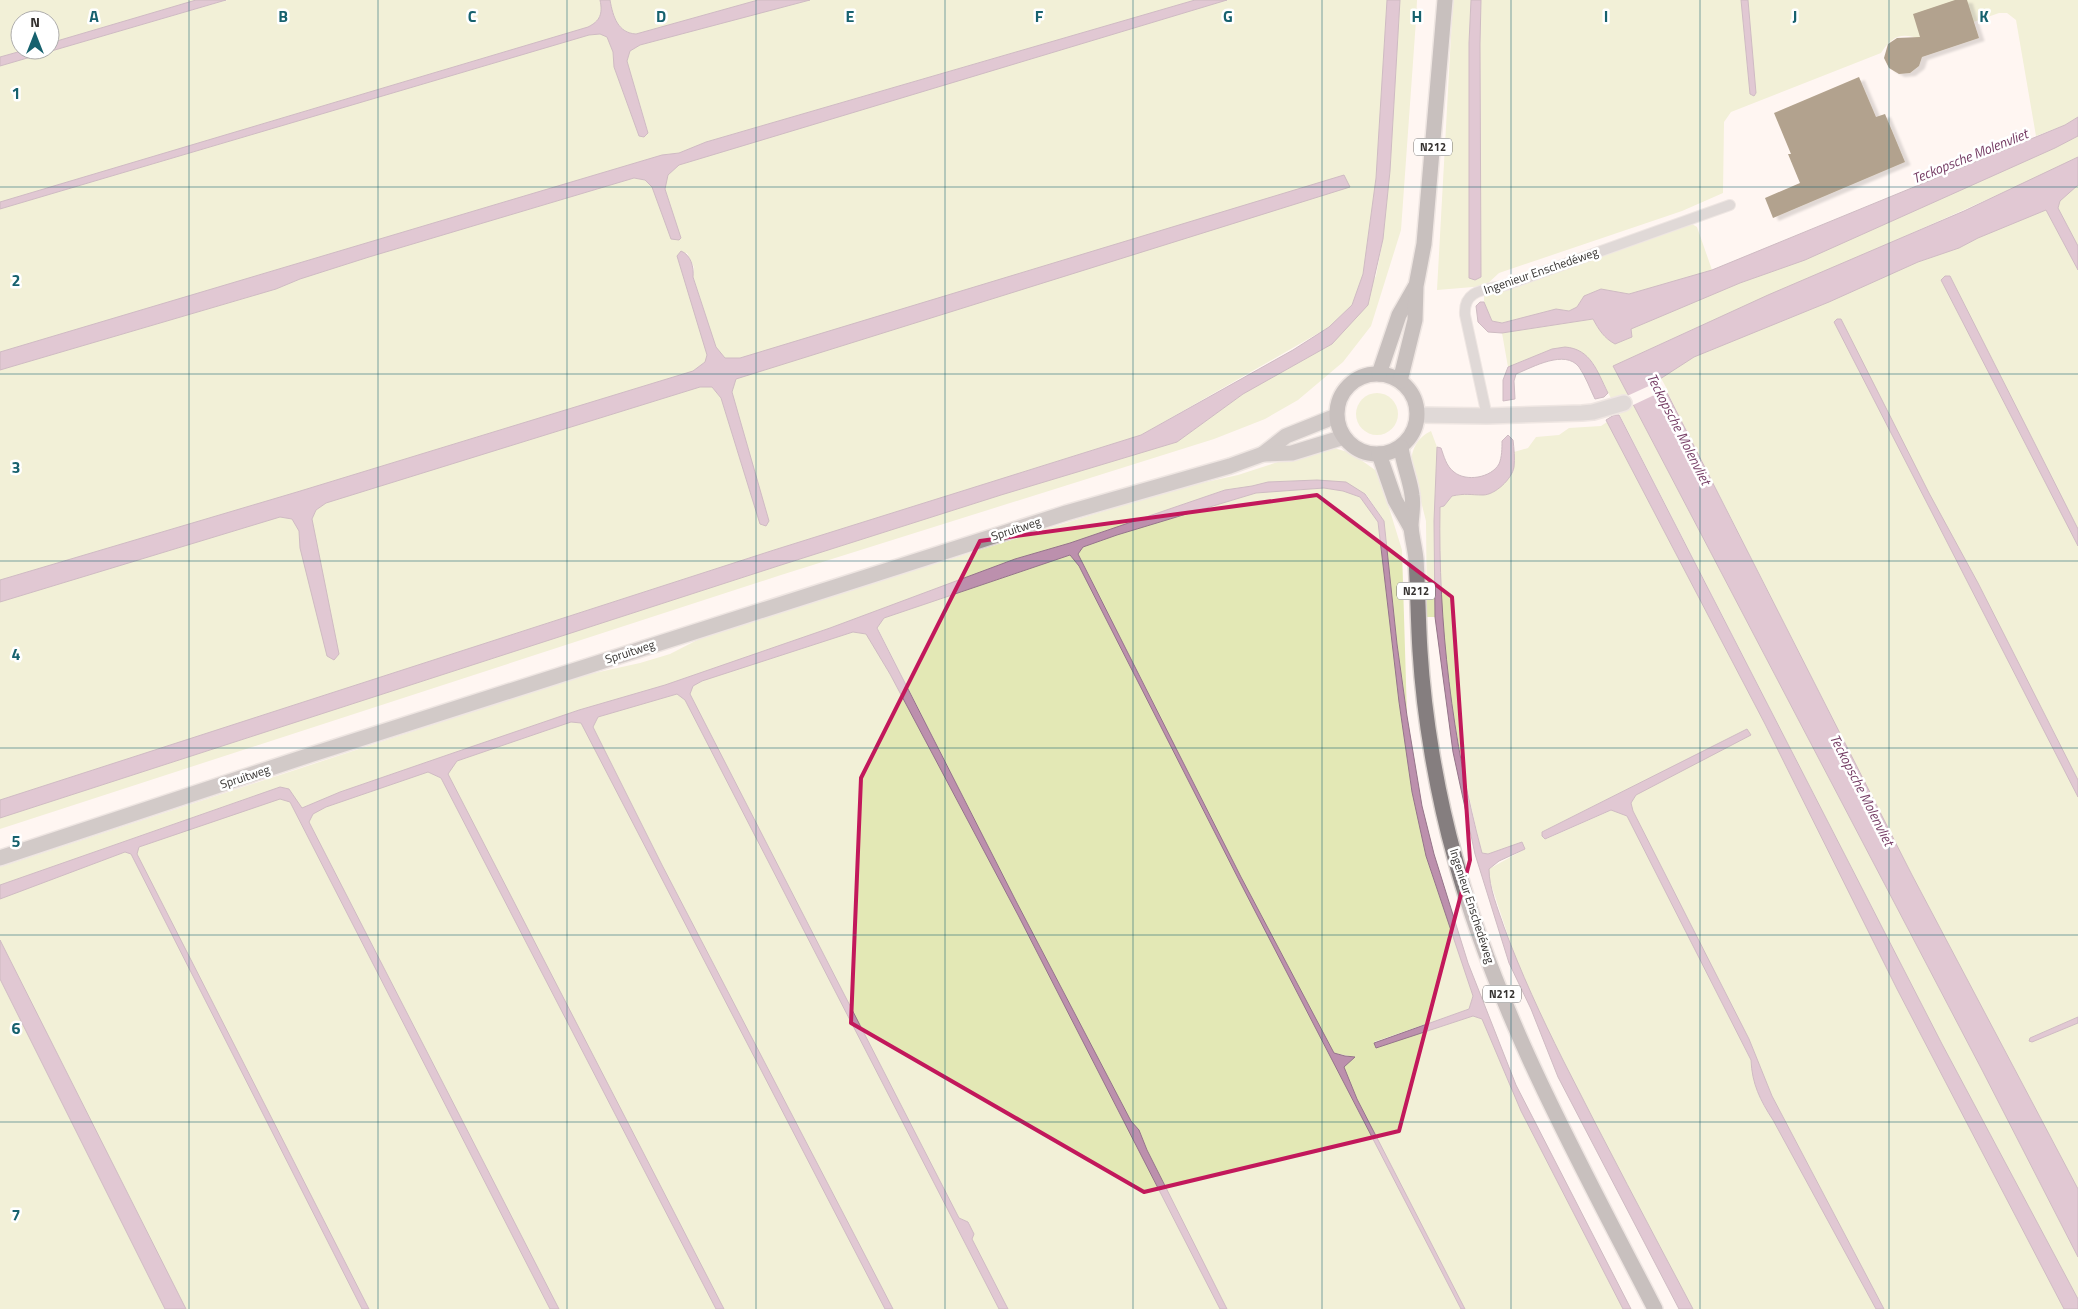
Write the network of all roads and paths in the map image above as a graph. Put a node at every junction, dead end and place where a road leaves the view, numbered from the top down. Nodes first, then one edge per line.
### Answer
1 (1445, 0) edge
2 (1730, 204) dead end
3 (1416, 286) junction
4 (1379, 374) junction
5 (1400, 381) junction
6 (1624, 403) dead end
7 (1417, 415) junction
8 (1336, 416) junction
9 (1487, 416) junction
10 (1344, 437) junction
11 (1401, 447) junction
12 (1263, 454) junction
13 (1379, 454) junction
14 (1411, 528) junction
15 (0, 858) edge
16 (1655, 1309) edge

1 - 3 main road, N212
2 - 9 lane, Ingenieur Enschedéweg
3 - 4 main road, N212
3 - 5 main road, N212
4 - 5 main road
4 - 8 main road
5 - 7 main road
6 - 9 street
7 - 9 street
7 - 11 main road
8 - 10 main road
8 - 12 main road, Spruitweg
10 - 12 main road, Spruitweg
10 - 13 main road
11 - 13 main road
11 - 14 main road, Ingenieur Enschedéweg / N212
12 - 15 main road, Spruitweg
13 - 14 main road, Ingenieur Enschedéweg / N212
14 - 16 main road, Ingenieur Enschedéweg / N212

